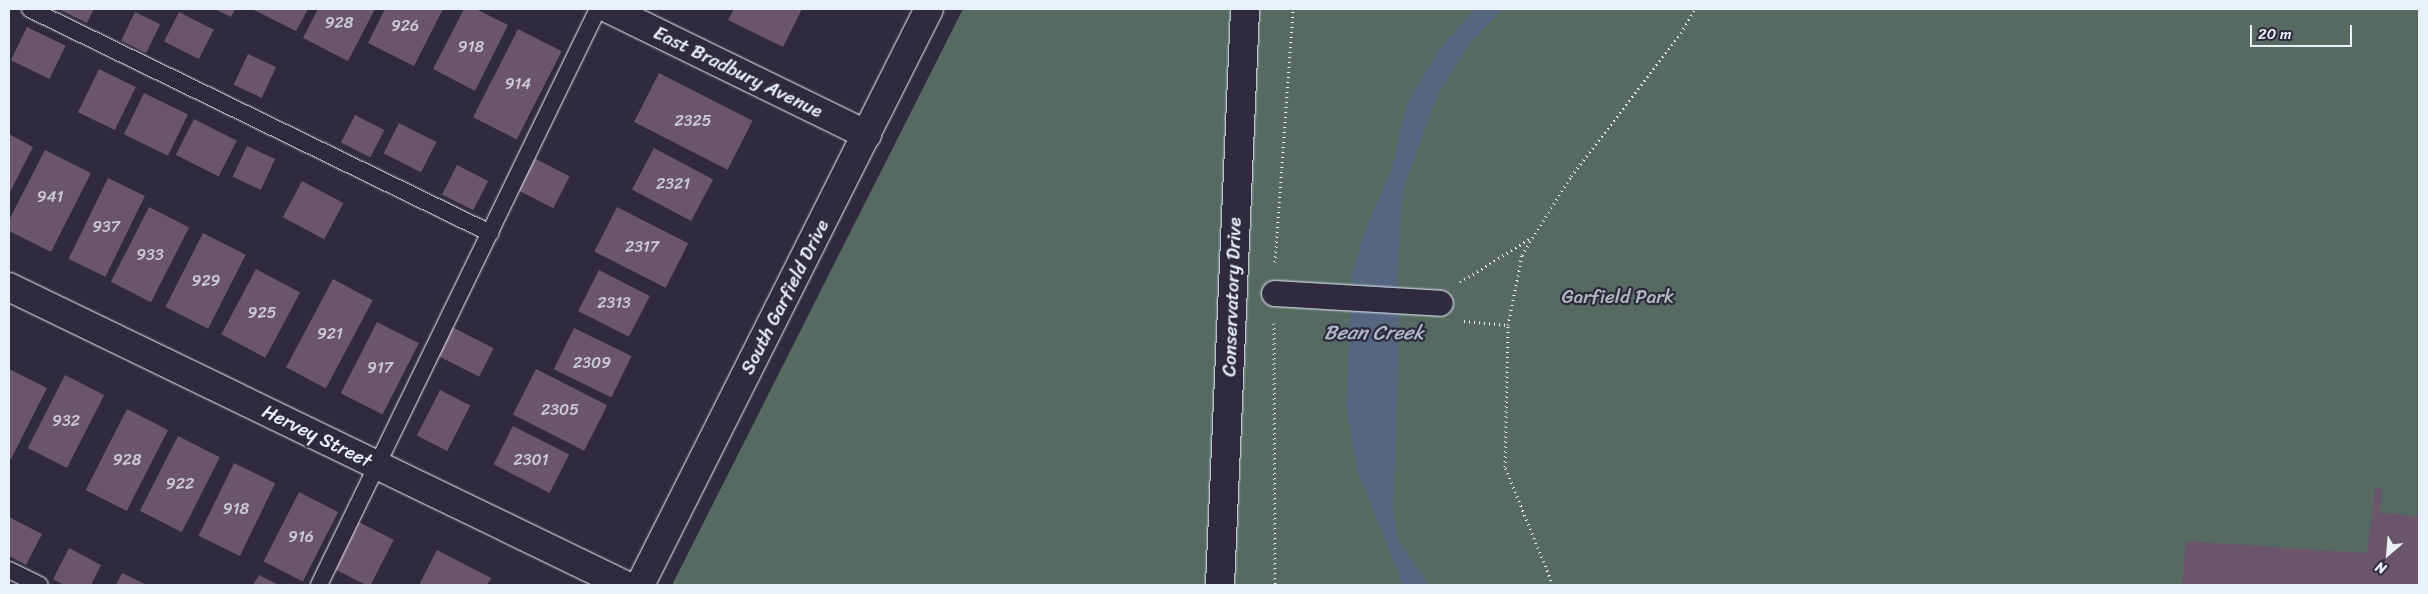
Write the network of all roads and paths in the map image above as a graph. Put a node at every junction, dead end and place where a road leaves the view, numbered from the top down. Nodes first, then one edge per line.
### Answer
1 (30, 9) edge
2 (598, 9) edge
3 (609, 9) edge
4 (929, 9) edge
5 (1245, 9) edge
6 (1695, 9) edge
7 (867, 135) junction
8 (490, 232) junction
9 (1534, 237) junction
10 (9, 287) edge
11 (1274, 293) dead end
12 (1440, 303) junction
13 (1508, 325) junction
14 (378, 466) junction
15 (9, 570) edge
16 (40, 585) edge
17 (319, 585) edge
18 (625, 585) edge
19 (640, 585) edge
20 (1220, 585) edge
21 (1553, 585) edge

1 - 8 lane
2 - 8 lane
3 - 7 street, East Bradbury Avenue
4 - 7 street, South Garfield Drive
5 - 20 street, Conservatory Drive
6 - 9 path
7 - 19 street, South Garfield Drive
8 - 14 lane
9 - 12 path
9 - 13 path
10 - 14 street, Hervey Street
11 - 12 street
12 - 13 path
13 - 21 path
14 - 17 lane
14 - 18 street, Hervey Street
15 - 16 lane

